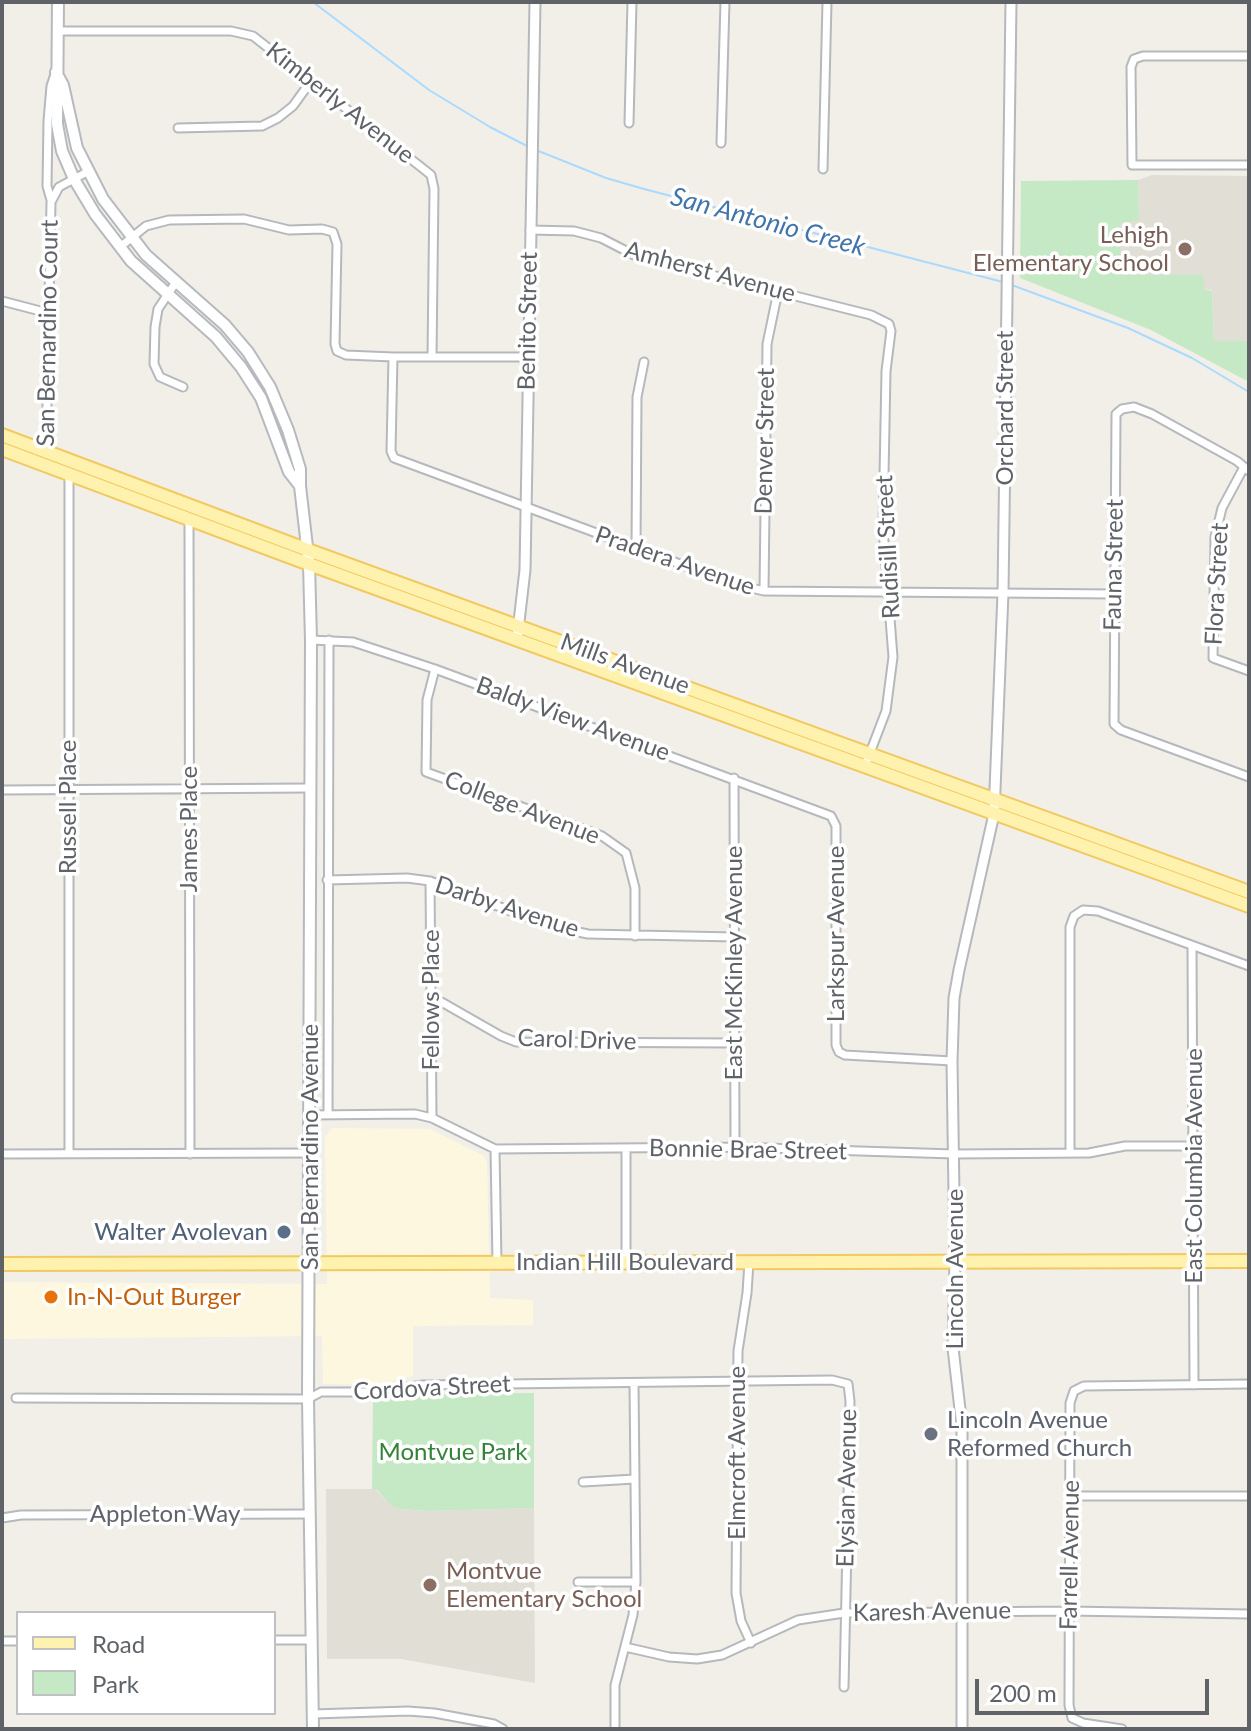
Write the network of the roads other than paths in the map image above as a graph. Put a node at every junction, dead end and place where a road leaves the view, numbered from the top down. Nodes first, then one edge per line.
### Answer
1 (58, 2) edge
2 (535, 2) edge
3 (632, 2) edge
4 (725, 2) edge
5 (827, 2) edge
6 (1011, 2) edge
7 (57, 31) junction
8 (1249, 56) edge
9 (56, 72) junction
10 (311, 81) junction
11 (629, 123) dead end
12 (178, 128) dead end
13 (721, 143) dead end
14 (1249, 165) edge
15 (823, 169) dead end
16 (87, 172) junction
17 (74, 179) junction
18 (51, 202) junction
19 (530, 230) junction
20 (130, 237) junction
21 (120, 247) junction
22 (176, 282) junction
23 (778, 291) junction
24 (168, 294) junction
25 (2, 301) edge
26 (48, 313) junction
27 (889, 324) joint
28 (432, 356) junction
29 (393, 357) junction
30 (528, 357) junction
31 (644, 362) dead end
32 (183, 387) dead end
33 (2, 435) edge
34 (2, 449) edge
35 (46, 451) junction
36 (46, 464) junction
37 (70, 467) junction
38 (1246, 469) edge
39 (300, 486) junction
40 (191, 504) junction
41 (525, 508) junction
42 (189, 518) junction
43 (636, 549) junction
44 (308, 550) junction
45 (309, 564) junction
46 (764, 591) junction
47 (888, 592) junction
48 (1003, 593) junction
49 (1114, 594) junction
50 (519, 625) junction
51 (517, 639) junction
52 (311, 640) junction
53 (329, 640) junction
54 (435, 669) junction
55 (1249, 671) edge
56 (868, 760) junction
57 (1249, 777) edge
58 (734, 778) junction
59 (309, 788) junction
60 (189, 789) junction
61 (2, 790) edge
62 (68, 790) junction
63 (995, 800) junction
64 (994, 814) junction
65 (831, 816) joint
66 (327, 880) junction
67 (430, 881) junction
68 (1249, 892) edge
69 (1249, 906) edge
70 (635, 936) junction
71 (735, 937) junction
72 (1192, 947) junction
73 (1249, 966) edge
74 (431, 996) junction
75 (735, 1043) junction
76 (952, 1061) junction
77 (310, 1115) junction
78 (328, 1115) junction
79 (432, 1118) junction
80 (1193, 1146) junction
81 (735, 1147) junction
82 (626, 1148) junction
83 (495, 1149) junction
84 (310, 1153) junction
85 (1070, 1153) junction
86 (2, 1154) edge
87 (69, 1154) junction
88 (190, 1154) junction
89 (954, 1154) junction
90 (1195, 1261) junction
91 (1249, 1261) edge
92 (310, 1262) junction
93 (626, 1262) junction
94 (749, 1262) junction
95 (955, 1262) junction
96 (497, 1263) junction
97 (2, 1264) edge
98 (634, 1383) junction
99 (737, 1383) junction
100 (848, 1384) joint
101 (1249, 1384) edge
102 (1194, 1385) junction
103 (16, 1398) dead end
104 (308, 1399) junction
105 (635, 1479) junction
106 (583, 1482) dead end
107 (1071, 1496) junction
108 (1249, 1496) edge
109 (309, 1514) junction
110 (2, 1518) edge
111 (578, 1582) dead end
112 (636, 1582) junction
113 (963, 1611) junction
114 (1069, 1611) junction
115 (844, 1613) junction
116 (1249, 1614) edge
117 (276, 1640) edge
118 (311, 1640) junction
119 (751, 1643) junction
120 (625, 1647) junction
121 (844, 1687) dead end
122 (313, 1714) junction
123 (313, 1729) edge
124 (503, 1729) edge
125 (615, 1729) edge
126 (962, 1729) edge
127 (1122, 1729) edge

1 - 7 main road
2 - 19 street, Benito Street
3 - 11 street
4 - 13 street
5 - 15 street
6 - 48 street, Orchard Street
7 - 9 main road
7 - 10 street, Kimberly Avenue
8 - 14 street
9 - 16 main road, San Bernardino Avenue
9 - 17 main road
9 - 18 street, San Bernardino Court
10 - 12 street
10 - 28 street, Kimberly Avenue
16 - 17 street, San Bernardino Court
16 - 20 main road, San Bernardino Avenue
17 - 18 street, San Bernardino Court
17 - 21 main road
18 - 26 street, San Bernardino Court
19 - 23 street, Amherst Avenue
19 - 30 street, Benito Street
20 - 21 street
20 - 22 main road, San Bernardino Avenue
20 - 29 street
21 - 24 main road
22 - 24 street
22 - 39 main road, San Bernardino Avenue
23 - 27 street, Amherst Avenue
23 - 46 street, Denver Street
24 - 32 street
24 - 39 main road
25 - 26 street
26 - 35 street, San Bernardino Court
27 - 47 street, Rudisill Street
28 - 29 street
28 - 30 street
29 - 41 street, Pradera Avenue
30 - 41 street, Benito Street
31 - 43 street
33 - 35 main road, Mills Avenue
34 - 36 main road, Mills Avenue
35 - 36 street, San Bernardino Court
35 - 37 main road, Mills Avenue
36 - 37 main road, Mills Avenue
37 - 40 main road, Mills Avenue
37 - 42 main road, Mills Avenue
37 - 62 street, Russell Place
38 - 49 street, Fauna Street
38 - 55 street, Flora Street
39 - 44 main road, San Bernardino Avenue
40 - 42 street, James Place
40 - 44 main road, Mills Avenue
41 - 43 street, Pradera Avenue
41 - 50 street, Benito Street
42 - 45 main road, Mills Avenue
42 - 60 street, James Place
43 - 46 street, Pradera Avenue
44 - 45 main road, San Bernardino Avenue
44 - 50 main road, Mills Avenue
45 - 51 main road, Mills Avenue
45 - 52 main road, San Bernardino Avenue
46 - 47 street, Pradera Avenue
47 - 48 street, Pradera Avenue
47 - 56 street, Rudisill Street
48 - 49 street, Pradera Avenue
48 - 63 street, Orchard Street
49 - 57 street, Fauna Street
50 - 51 street, Benito Street
50 - 56 main road, Mills Avenue
51 - 56 main road, Mills Avenue
52 - 53 street, Baldy View Avenue
52 - 59 main road, San Bernardino Avenue
53 - 54 street, Baldy View Avenue
53 - 66 street
54 - 58 street, Baldy View Avenue
54 - 70 street, College Avenue
56 - 63 main road, Mills Avenue
56 - 64 main road, Mills Avenue
58 - 65 street, Baldy View Avenue
58 - 71 street, East McKinley Avenue
59 - 60 street
59 - 77 main road, San Bernardino Avenue
60 - 62 street
60 - 88 street, James Place
61 - 62 street
62 - 87 street, Russell Place
63 - 64 street, Orchard Street
63 - 68 main road, Mills Avenue
64 - 69 main road, Mills Avenue
64 - 76 street, Lincoln Avenue
65 - 76 street, Larkspur Avenue
66 - 67 street, Darby Avenue
66 - 78 street
67 - 70 street, Darby Avenue
67 - 74 street, Fellows Place
70 - 71 street, Darby Avenue
71 - 75 street, East McKinley Avenue
72 - 73 street
72 - 80 street, East Columbia Avenue
72 - 85 street
74 - 75 street, Carol Drive
74 - 79 street, Fellows Place
75 - 81 street, East McKinley Avenue
76 - 89 street, Lincoln Avenue
77 - 78 street, Bonnie Brae Street
77 - 84 main road, San Bernardino Avenue
78 - 79 street, Bonnie Brae Street
79 - 83 street, Bonnie Brae Street
80 - 85 street, Bonnie Brae Street
80 - 90 street, East Columbia Avenue
81 - 82 street, Bonnie Brae Street
81 - 89 street, Bonnie Brae Street
82 - 83 street, Bonnie Brae Street
82 - 93 street
83 - 96 street
84 - 88 street
84 - 92 main road, San Bernardino Avenue
85 - 89 street, Bonnie Brae Street
86 - 87 street
87 - 88 street
89 - 95 street, Lincoln Avenue
90 - 91 main road, Indian Hill Boulevard
90 - 95 main road, Indian Hill Boulevard
90 - 102 street, East Columbia Avenue
92 - 96 main road, Indian Hill Boulevard
92 - 97 main road, Indian Hill Boulevard
92 - 104 main road, San Bernardino Avenue
93 - 94 main road, Indian Hill Boulevard
93 - 96 main road, Indian Hill Boulevard
94 - 95 main road, Indian Hill Boulevard
94 - 99 street, Elmcroft Avenue
95 - 113 street, Lincoln Avenue
98 - 99 street, Cordova Street
98 - 104 street, Cordova Street
98 - 105 street
99 - 100 street, Cordova Street
99 - 119 street, Elmcroft Avenue
100 - 115 street, Elysian Avenue
101 - 102 street
102 - 107 street, Farrell Avenue
103 - 104 street, Cordova Street
104 - 109 main road, San Bernardino Avenue
105 - 106 street
105 - 112 street
107 - 108 street
107 - 114 street, Farrell Avenue
109 - 110 street, Appleton Way
109 - 118 main road, San Bernardino Avenue
111 - 112 street
112 - 120 street
113 - 114 street, Karesh Avenue
113 - 115 street, Karesh Avenue
113 - 126 street, Lincoln Avenue
114 - 116 street, Karesh Avenue
114 - 127 street, Farrell Avenue
115 - 119 street, Karesh Avenue
115 - 121 street, Elysian Avenue
117 - 118 street
118 - 122 main road, San Bernardino Avenue
119 - 120 street, Karesh Avenue
120 - 125 street
122 - 123 main road, San Bernardino Avenue
122 - 124 street

